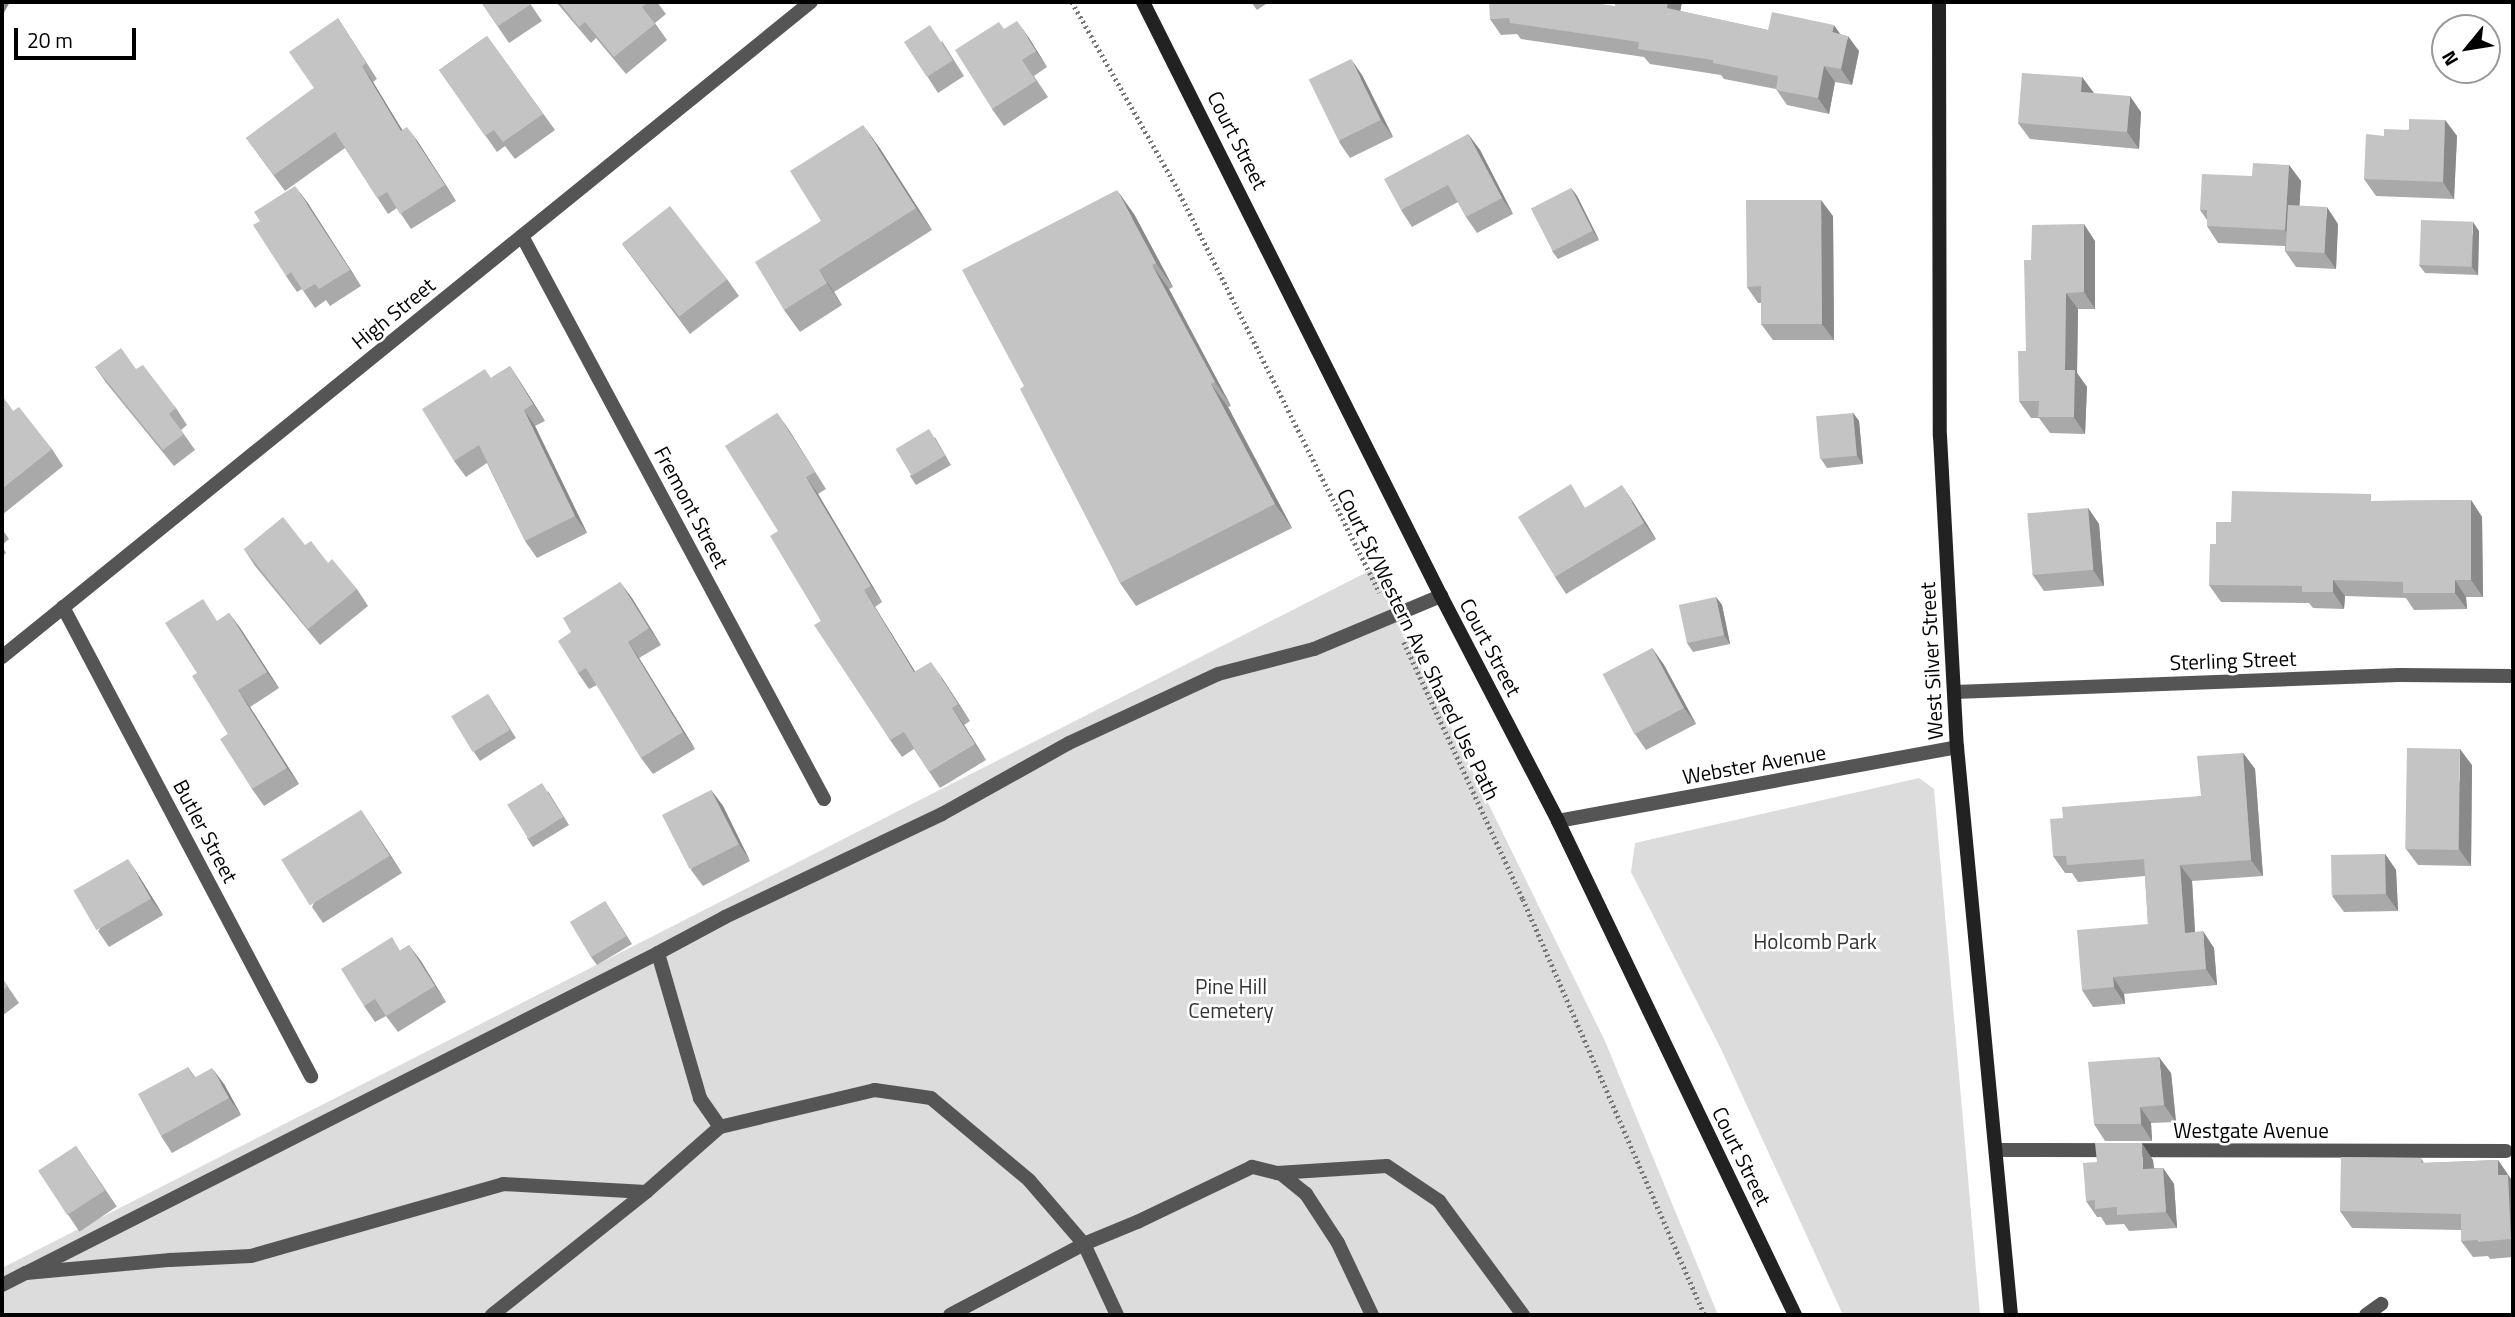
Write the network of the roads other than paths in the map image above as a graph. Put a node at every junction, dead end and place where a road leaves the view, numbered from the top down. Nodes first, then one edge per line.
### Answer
1 (811, 2) edge
2 (1143, 2) edge
3 (1939, 2) edge
4 (522, 236) junction
5 (1441, 596) junction
6 (63, 607) junction
7 (2, 657) edge
8 (2513, 676) edge
9 (1955, 692) junction
10 (1957, 747) junction
11 (824, 799) dead end
12 (1558, 821) junction
13 (658, 953) junction
14 (310, 1076) dead end
15 (720, 1127) junction
16 (1997, 1150) junction
17 (2506, 1151) dead end
18 (1275, 1173) junction
19 (646, 1192) junction
20 (1084, 1244) junction
21 (26, 1273) junction
22 (2, 1284) edge
23 (2381, 1304) dead end
24 (492, 1315) edge
25 (950, 1315) edge
26 (1117, 1315) edge
27 (1372, 1315) edge
28 (1523, 1315) edge
29 (1795, 1315) edge
30 (2011, 1315) edge
31 (2366, 1315) edge

1 - 4 street, High Street
2 - 5 main road, Court Street
3 - 9 main road, West Silver Street
4 - 6 street, High Street
4 - 11 street, Fremont Street
5 - 12 main road, Court Street
5 - 13 street
6 - 7 street, High Street
6 - 14 street, Butler Street
8 - 9 street, Sterling Street
9 - 10 main road, West Silver Street
10 - 12 street, Webster Avenue
10 - 16 main road, West Silver Street
12 - 29 main road, Court Street
13 - 15 street
13 - 21 street
15 - 19 street
15 - 20 street
16 - 17 street, Westgate Avenue
16 - 30 main road, West Silver Street
18 - 20 street
18 - 27 street
18 - 28 street
19 - 21 street
19 - 24 street
20 - 25 street
20 - 26 street
21 - 22 street
23 - 31 street

